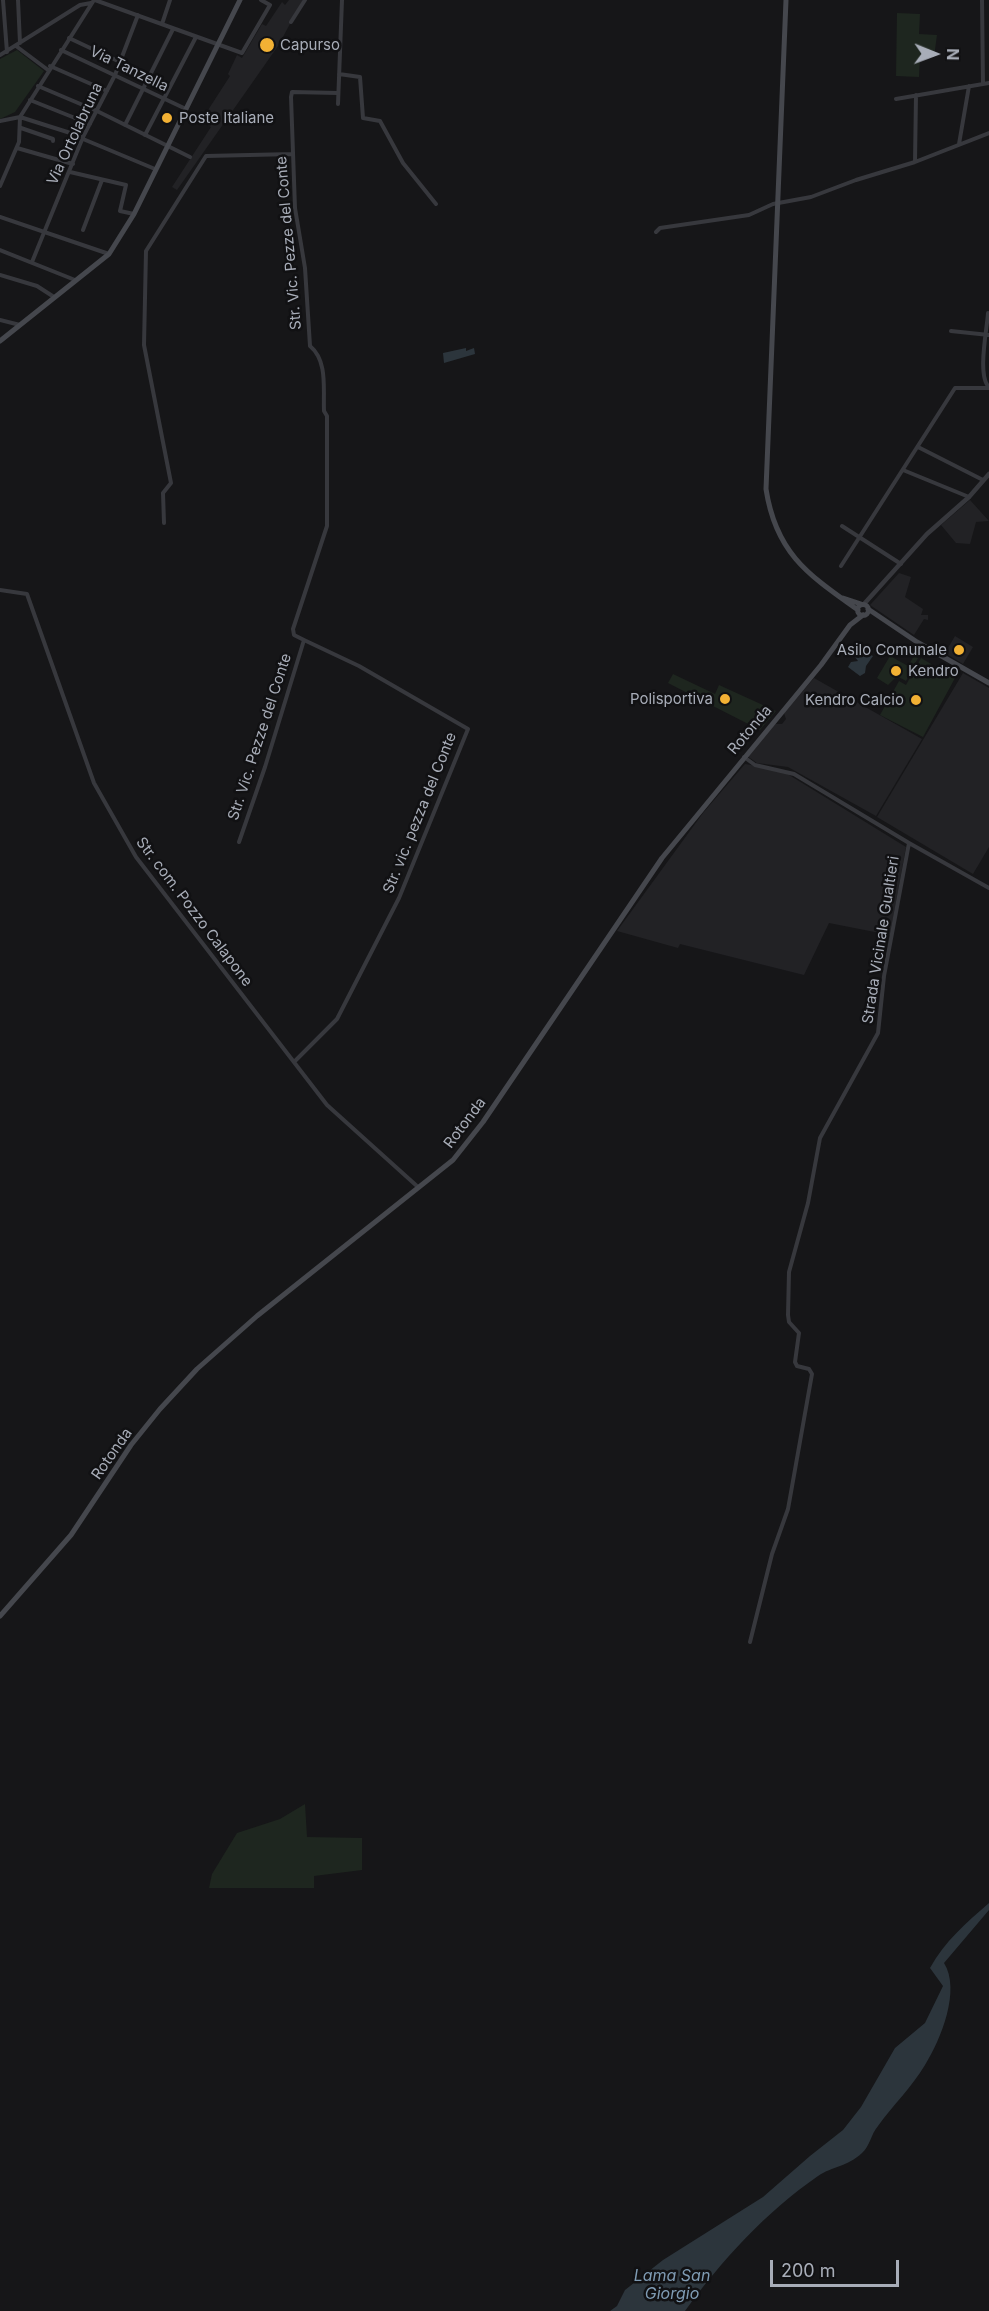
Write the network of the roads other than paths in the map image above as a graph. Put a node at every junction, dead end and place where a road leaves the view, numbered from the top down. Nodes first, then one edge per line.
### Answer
1 (3, 0) edge
2 (18, 0) edge
3 (170, 0) edge
4 (240, 0) edge
5 (261, 0) edge
6 (306, 0) edge
7 (342, 0) edge
8 (786, 0) edge
9 (982, 0) edge
10 (93, 1) edge
11 (138, 15) junction
12 (291, 22) dead end
13 (162, 24) junction
14 (173, 29) junction
15 (196, 37) junction
16 (69, 38) junction
17 (982, 38) junction
18 (989, 39) edge
19 (18, 45) junction
20 (218, 45) junction
21 (61, 50) junction
22 (6, 52) junction
23 (0, 55) edge
24 (120, 62) junction
25 (49, 68) junction
26 (339, 74) junction
27 (115, 75) junction
28 (989, 83) edge
29 (983, 84) junction
30 (38, 86) junction
31 (969, 86) junction
32 (143, 89) junction
33 (107, 91) junction
34 (338, 93) junction
35 (916, 95) junction
36 (164, 99) junction
37 (896, 99) dead end
38 (30, 100) junction
39 (338, 104) dead end
40 (186, 109) junction
41 (97, 111) junction
42 (20, 117) junction
43 (0, 121) edge
44 (90, 123) junction
45 (125, 124) junction
46 (21, 128) junction
47 (989, 133) edge
48 (145, 135) junction
49 (83, 138) junction
50 (52, 141) dead end
51 (959, 144) junction
52 (167, 146) junction
53 (17, 148) junction
54 (293, 154) junction
55 (190, 157) dead end
56 (915, 162) junction
57 (73, 164) junction
58 (155, 170) junction
59 (70, 172) junction
60 (102, 180) junction
61 (0, 186) edge
62 (436, 204) dead end
63 (778, 204) junction
64 (134, 214) junction
65 (0, 218) edge
66 (83, 230) dead end
67 (656, 232) dead end
68 (44, 233) junction
69 (0, 250) edge
70 (109, 254) junction
71 (32, 262) junction
72 (0, 274) edge
73 (75, 280) junction
74 (54, 297) junction
75 (988, 313) edge
76 (0, 320) edge
77 (21, 325) junction
78 (951, 331) dead end
79 (988, 335) edge
80 (0, 341) edge
81 (989, 388) edge
82 (918, 447) junction
83 (903, 470) junction
84 (989, 474) edge
85 (983, 480) junction
86 (969, 496) junction
87 (164, 523) dead end
88 (842, 526) dead end
89 (861, 537) junction
90 (901, 564) junction
91 (841, 566) dead end
92 (0, 590) edge
93 (839, 596) junction
94 (865, 606) junction
95 (861, 613) junction
96 (879, 618) junction
97 (304, 640) junction
98 (989, 682) edge
99 (744, 756) junction
100 (239, 842) dead end
101 (909, 843) junction
102 (989, 888) edge
103 (294, 1062) junction
104 (418, 1186) junction
105 (0, 1616) edge
106 (750, 1642) dead end

1 - 22 street
2 - 19 street
3 - 13 street
4 - 20 main road
5 - 20 street
6 - 12 street
7 - 26 street
8 - 63 main road
9 - 17 street
10 - 11 street
10 - 16 street
10 - 19 street
11 - 13 street
11 - 24 street, Via Ortolabruna
13 - 14 street
14 - 15 street
14 - 32 street
15 - 20 street
15 - 36 street
16 - 21 street
16 - 24 street
17 - 18 street
17 - 29 street
19 - 22 street
19 - 25 street
20 - 40 main road
21 - 25 street
21 - 27 street, Via Tanzella
22 - 23 street
24 - 27 street, Via Ortolabruna
25 - 30 street
25 - 33 street
26 - 34 street
26 - 62 street
27 - 32 street, Via Tanzella
27 - 33 street, Via Ortolabruna
28 - 29 street
29 - 31 street
30 - 38 street
30 - 41 street
31 - 35 street
31 - 51 street
32 - 36 street, Via Tanzella
32 - 45 street
33 - 41 street, Via Ortolabruna
34 - 39 street
34 - 54 street, Str. Vic. Pezze del Conte
35 - 37 street
35 - 56 street
36 - 40 street, Via Tanzella
36 - 48 street
38 - 42 street
38 - 44 street
40 - 52 main road
41 - 44 street, Via Ortolabruna
41 - 45 street
42 - 43 street
42 - 46 street
42 - 49 street
44 - 49 street, Via Ortolabruna
45 - 48 street
46 - 50 street
46 - 53 street
47 - 51 street
48 - 52 street
49 - 57 street, Via Ortolabruna
49 - 58 street
51 - 56 street
52 - 55 street
52 - 58 main road
53 - 57 street
53 - 61 street
54 - 87 street
54 - 97 street, Str. Vic. Pezze del Conte
56 - 63 street
57 - 59 street, Via Ortolabruna
58 - 64 main road
59 - 60 street
59 - 68 street, Via Ortolabruna
60 - 64 street
60 - 66 street
63 - 67 street
63 - 93 main road
64 - 70 main road
65 - 68 street
68 - 70 street
68 - 71 street, Via Ortolabruna
69 - 71 street
70 - 73 main road
71 - 73 street
72 - 74 street
73 - 74 main road
74 - 77 main road
75 - 79 street
76 - 77 street
77 - 80 main road
78 - 79 street
79 - 81 street
81 - 82 street
82 - 83 street
82 - 85 street
83 - 86 street
83 - 89 street
84 - 85 street
85 - 86 street
86 - 90 street
88 - 89 street
89 - 90 street
89 - 91 street
90 - 94 street
92 - 103 street, Str. com. Pozzo Calapone
93 - 94 main road
93 - 95 main road
94 - 95 main road
94 - 95 main road
94 - 96 main road
95 - 96 main road
95 - 99 main road, Rotonda
96 - 98 main road
97 - 100 street, Str. Vic. Pezze del Conte
97 - 103 street, Str. vic. pezza del Conte
99 - 101 street, Strada Vicinale Gualtieri
99 - 104 main road, Rotonda
101 - 102 street
101 - 106 street, Strada Vicinale Gualtieri
103 - 104 street, Str. com. Pozzo Calapone
104 - 105 main road, Rotonda

